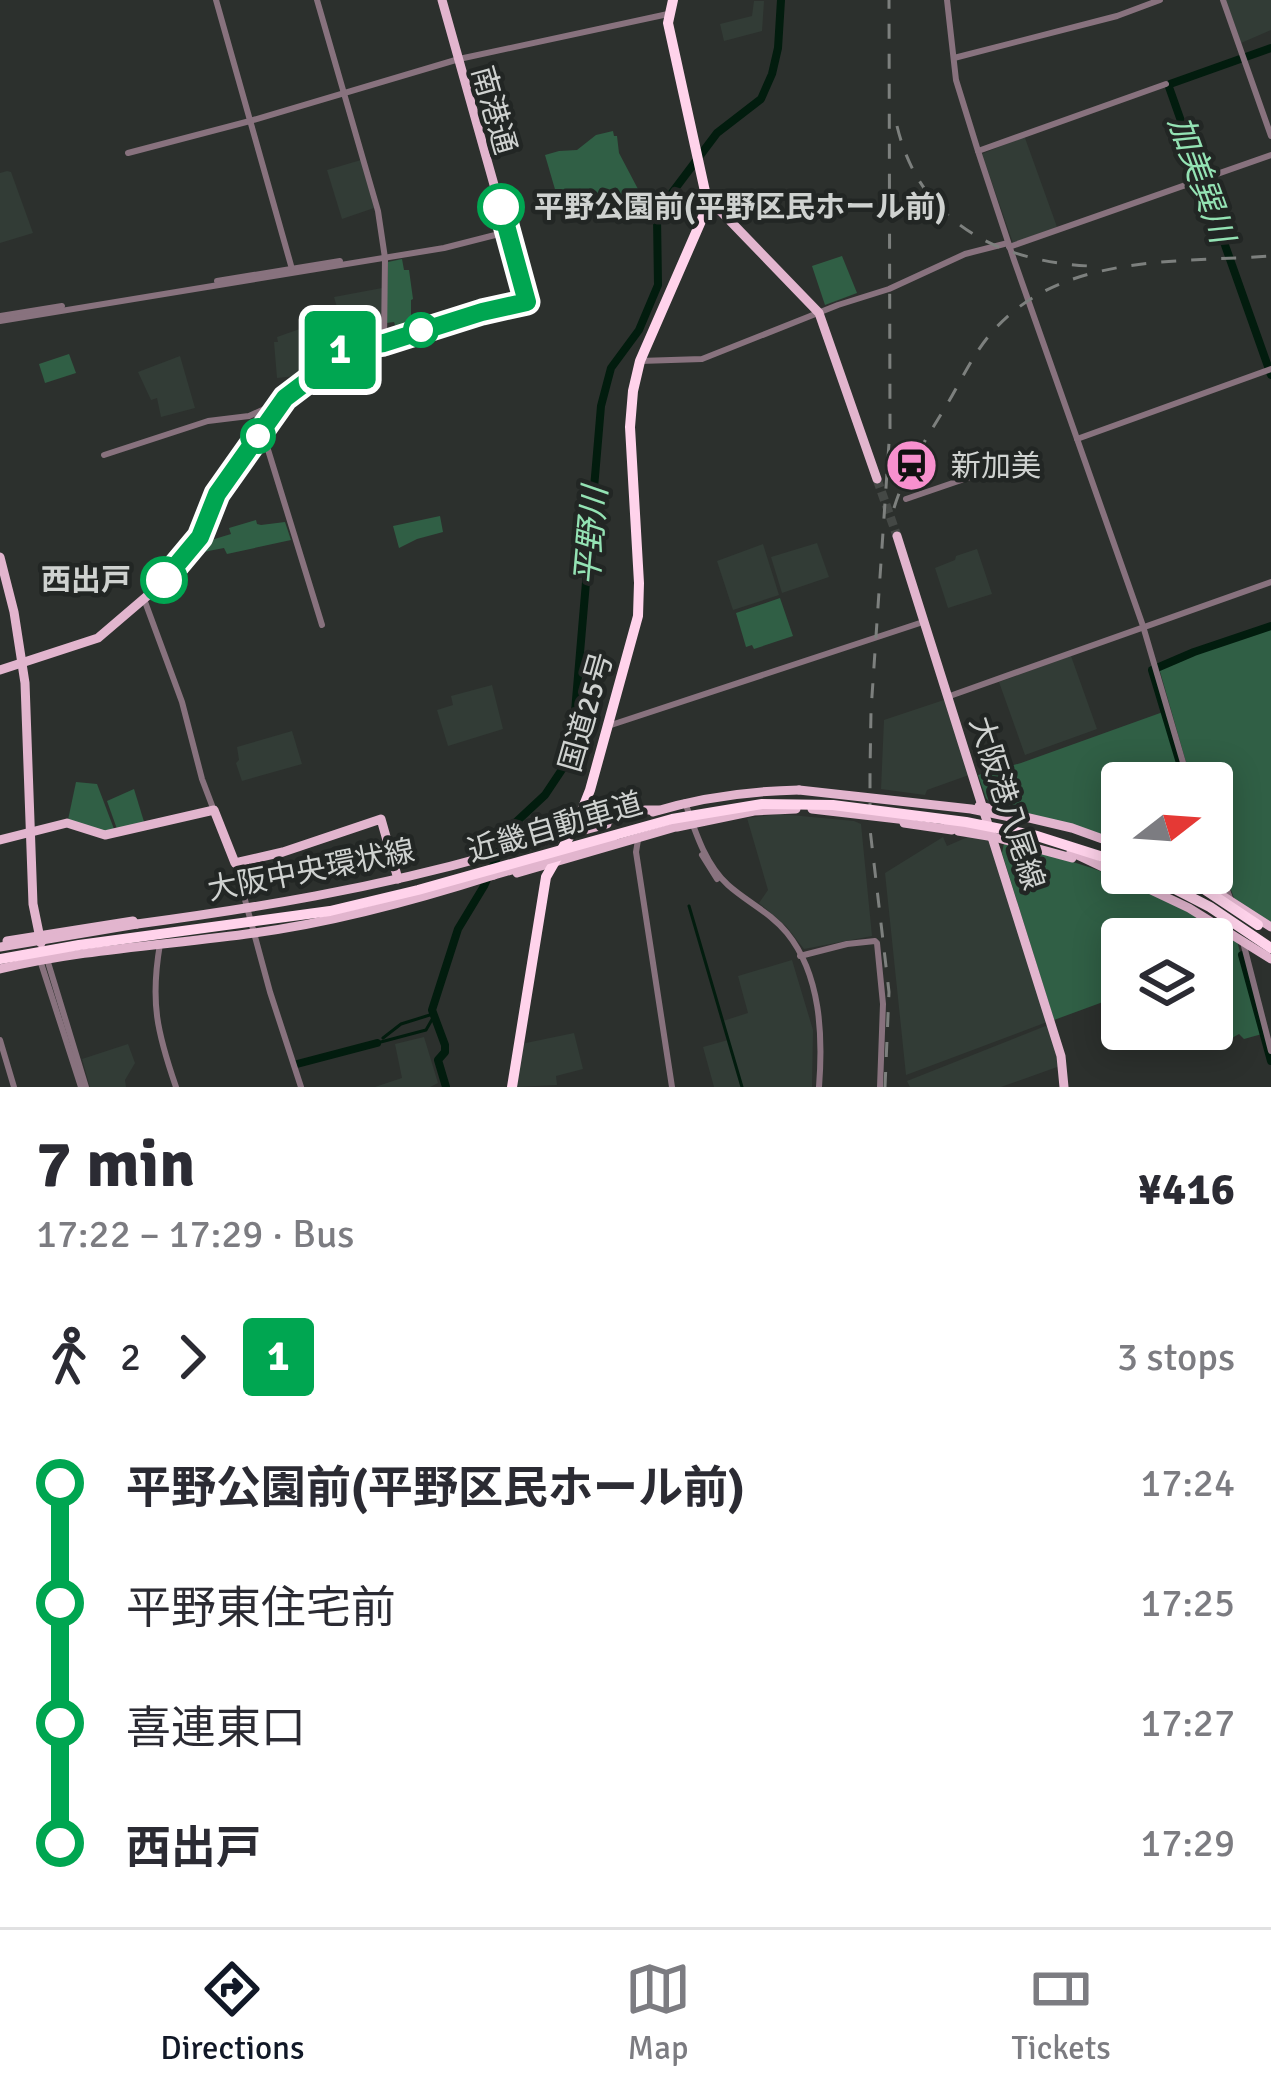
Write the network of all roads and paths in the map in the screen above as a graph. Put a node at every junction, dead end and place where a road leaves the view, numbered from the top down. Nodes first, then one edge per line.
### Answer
1 (216, 0) edge
2 (317, 0) edge
3 (440, 0) edge
4 (673, 0) edge
5 (947, 0) edge
6 (1160, 0) edge
7 (1223, 0) edge
8 (668, 14) junction
9 (954, 58) junction
10 (457, 60) junction
11 (1166, 84) dead end
12 (344, 94) junction
13 (250, 121) junction
14 (1271, 136) edge
15 (978, 151) junction
16 (128, 153) dead end
17 (1271, 155) edge
18 (708, 198) junction
19 (505, 231) junction
20 (1009, 245) junction
21 (385, 256) junction
22 (292, 269) junction
23 (255, 277) junction
24 (819, 313) junction
25 (0, 319) edge
26 (384, 343) junction
27 (640, 361) junction
28 (1271, 369) edge
29 (285, 398) junction
30 (257, 414) junction
31 (263, 430) junction
32 (1077, 439) junction
33 (104, 455) dead end
34 (980, 474) dead end
35 (877, 478) tunnel mouth
36 (906, 499) dead end
37 (897, 536) tunnel mouth
38 (1, 561) edge
39 (0, 578) edge
40 (1271, 582) edge
41 (143, 598) junction
42 (924, 621) junction
43 (322, 625) dead end
44 (1143, 626) junction
45 (17, 643) junction
46 (20, 662) junction
47 (0, 670) edge
48 (947, 697) junction
49 (608, 726) junction
50 (1183, 762) edge
51 (834, 792) junction
52 (686, 802) junction
53 (984, 807) junction
54 (214, 810) junction
55 (658, 810) junction
56 (835, 811) junction
57 (580, 814) junction
58 (692, 823) junction
59 (591, 824) junction
60 (679, 826) junction
61 (573, 829) junction
62 (28, 833) junction
63 (994, 837) junction
64 (543, 838) junction
65 (1101, 838) edge
66 (638, 839) junction
67 (0, 840) edge
68 (1101, 840) edge
69 (563, 846) junction
70 (499, 851) junction
71 (586, 854) junction
72 (1101, 854) edge
73 (1101, 859) edge
74 (1101, 859) edge
75 (235, 863) junction
76 (552, 864) junction
77 (535, 868) junction
78 (546, 877) junction
79 (398, 879) junction
80 (477, 881) junction
81 (1168, 894) edge
82 (1185, 894) edge
83 (1201, 894) edge
84 (1212, 894) edge
85 (1220, 894) edge
86 (1229, 894) edge
87 (1231, 900) junction
88 (248, 909) junction
89 (167, 920) junction
90 (1264, 926) edge
91 (254, 933) junction
92 (36, 936) junction
93 (1242, 939) junction
94 (1269, 943) edge
95 (160, 944) junction
96 (0, 951) edge
97 (799, 956) junction
98 (1271, 959) edge
99 (44, 960) junction
100 (0, 969) edge
101 (0, 1040) edge
102 (1271, 1051) edge
103 (14, 1087) edge
104 (84, 1087) edge
105 (176, 1087) edge
106 (301, 1087) edge
107 (512, 1087) edge
108 (672, 1087) edge
109 (818, 1087) edge
110 (880, 1087) edge
111 (1064, 1087) edge

1 - 13 street
2 - 12 street
3 - 10 main road, 南港通
4 - 8 highway
5 - 9 street
6 - 9 street
7 - 14 street
8 - 10 street
8 - 18 highway
9 - 15 street
10 - 12 street
10 - 19 main road, 南港通
11 - 15 street
12 - 13 street
12 - 21 street
13 - 16 street
13 - 22 street
15 - 20 street
17 - 20 street
18 - 24 main road
18 - 27 highway, 国道25号
19 - 21 street
19 - 26 main road, 南港通
20 - 24 street
20 - 32 street
21 - 22 street
21 - 23 street
21 - 26 street
22 - 23 street
23 - 25 street
24 - 27 street
24 - 35 main road
26 - 29 main road
27 - 49 highway, 国道25号
28 - 32 street
29 - 30 street
29 - 31 main road
30 - 31 street
30 - 33 street
31 - 41 main road
31 - 43 street
32 - 44 street
34 - 36 street
37 - 42 main road, 大阪港八尾線
38 - 45 main road
39 - 45 main road
40 - 44 street
41 - 46 main road
41 - 54 street
42 - 48 main road, 大阪港八尾線
42 - 49 street
44 - 48 street
44 - 50 street
45 - 46 main road
46 - 47 main road
46 - 62 main road
48 - 53 main road, 大阪港八尾線
49 - 57 highway, 国道25号
51 - 52 main road, 大阪中央環状線, bridge
51 - 53 main road, bridge
51 - 68 main road, 大阪中央環状線, bridge
52 - 55 main road, 大阪中央環状線
52 - 58 street
53 - 63 main road, 大阪港八尾線
53 - 65 main road
54 - 62 main road
54 - 75 main road
55 - 59 main road
55 - 70 main road, 大阪中央環状線, bridge
56 - 58 main road, 大阪中央環状線, bridge
56 - 63 main road, bridge
56 - 74 main road, 大阪中央環状線, bridge
57 - 59 main road
57 - 61 highway, 国道25号
58 - 60 main road, 大阪中央環状線
58 - 97 street
59 - 61 main road
60 - 66 main road, 大阪中央環状線
60 - 80 main road, 大阪中央環状線, bridge
61 - 64 main road
61 - 69 highway, 国道25号
62 - 67 main road
62 - 92 main road
63 - 73 main road
63 - 111 main road, 大阪港八尾線
64 - 69 main road
64 - 70 main road
66 - 71 main road, 大阪中央環状線
66 - 108 street
69 - 71 main road
69 - 76 highway, 国道25号
70 - 79 main road, 大阪中央環状線
71 - 76 main road, 大阪中央環状線
72 - 96 highway, 近畿自動車道, bridge
75 - 79 main road
75 - 88 street
76 - 77 main road, 大阪中央環状線
76 - 78 highway, 国道25号
77 - 78 main road
77 - 80 main road, 大阪中央環状線
78 - 107 highway, 国道25号
79 - 88 main road, 大阪中央環状線
80 - 91 main road, 大阪中央環状線
81 - 93 main road, 大阪中央環状線
82 - 94 highway, bridge
83 - 94 highway, bridge
84 - 90 highway, bridge
85 - 87 main road
86 - 87 street
87 - 90 main road
87 - 93 street
88 - 89 main road, 大阪中央環状線
88 - 91 street
89 - 92 main road
89 - 95 street
89 - 96 main road, 大阪中央環状線, bridge
90 - 94 highway
91 - 95 main road, 大阪中央環状線
91 - 106 street
92 - 96 main road
92 - 99 main road
93 - 98 main road, 大阪中央環状線
93 - 102 street
95 - 99 main road, 大阪中央環状線
95 - 105 street
97 - 109 street
97 - 110 street
99 - 100 main road, 大阪中央環状線
99 - 104 street
101 - 103 street

